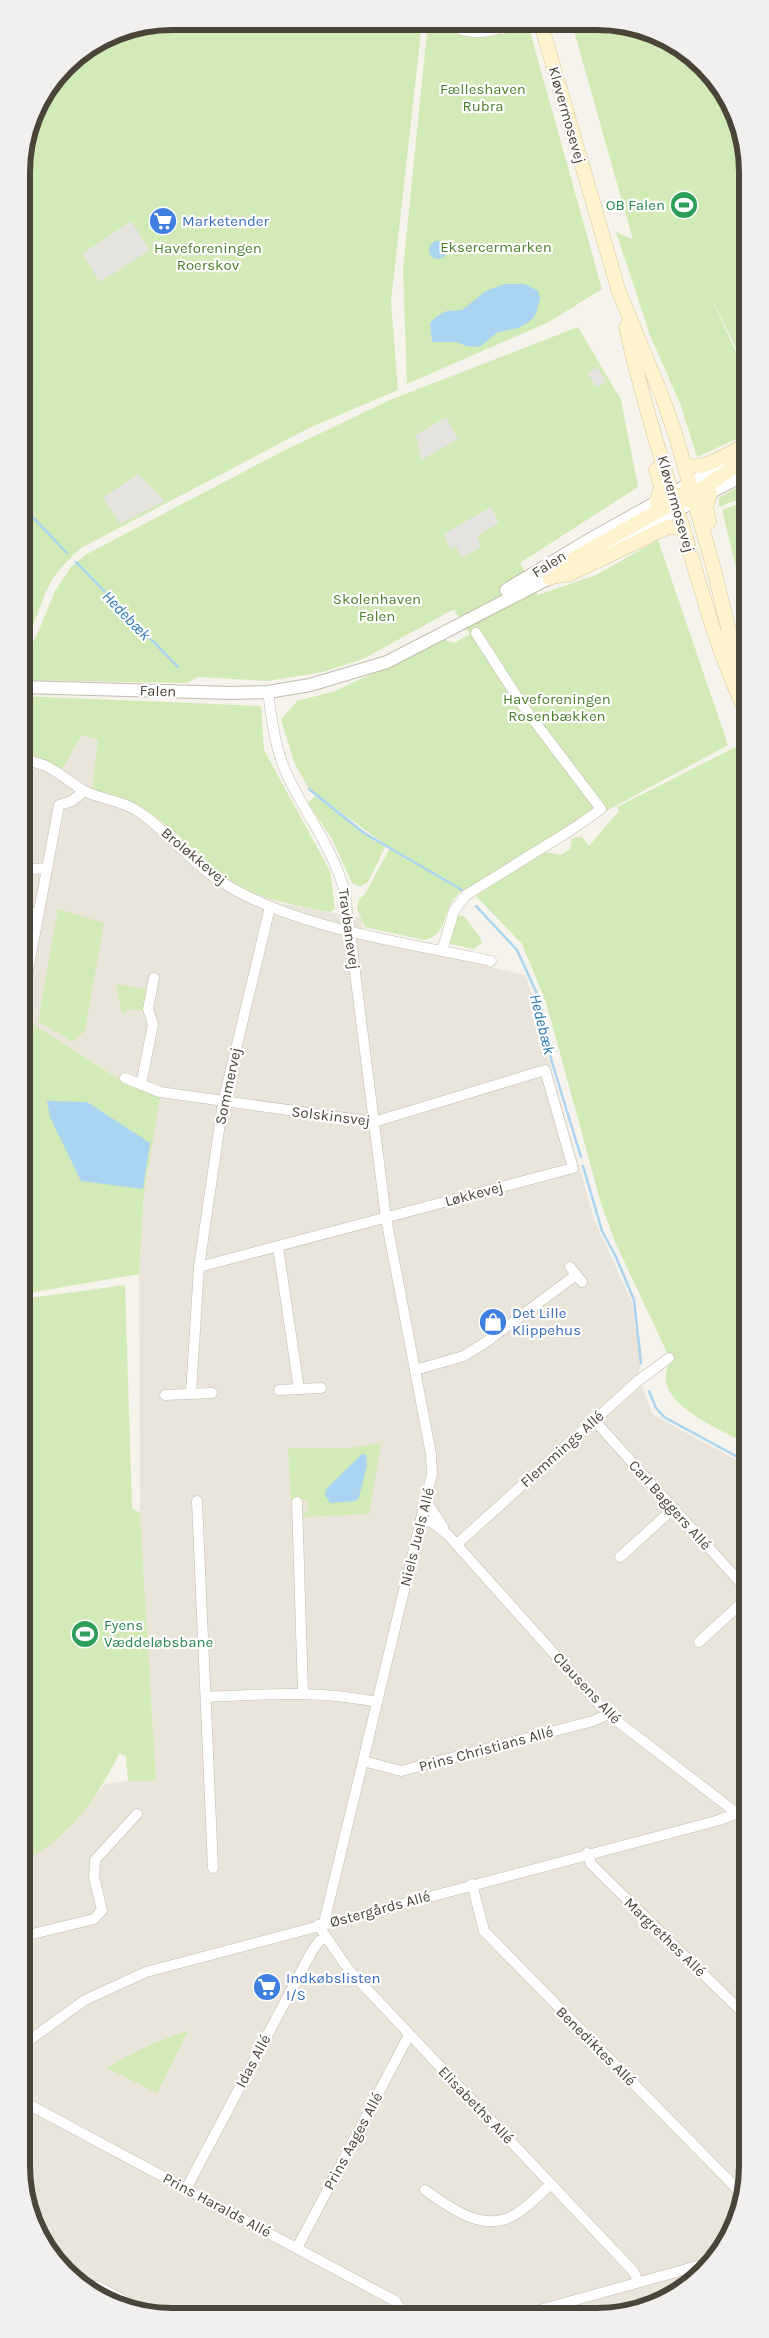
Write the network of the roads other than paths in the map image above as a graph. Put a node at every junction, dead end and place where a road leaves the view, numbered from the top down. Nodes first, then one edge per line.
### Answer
1 (461, 30) edge
2 (489, 30) edge
3 (543, 30) edge
4 (619, 292) junction
5 (644, 396) junction
6 (739, 448) edge
7 (739, 456) edge
8 (684, 464) junction
9 (739, 464) edge
10 (739, 477) edge
11 (710, 494) junction
12 (683, 498) junction
13 (657, 500) junction
14 (682, 528) junction
15 (550, 578) junction
16 (476, 633) dead end
17 (729, 640) junction
18 (352, 672) junction
19 (739, 676) edge
20 (30, 687) edge
21 (268, 692) junction
22 (739, 698) edge
23 (30, 762) edge
24 (84, 791) junction
25 (46, 868) junction
26 (30, 869) edge
27 (270, 907) junction
28 (30, 912) edge
29 (38, 914) junction
30 (350, 930) junction
31 (442, 950) junction
32 (30, 959) edge
33 (491, 961) dead end
34 (154, 978) dead end
35 (545, 1070) joint
36 (125, 1078) dead end
37 (141, 1085) junction
38 (223, 1103) junction
39 (374, 1122) junction
40 (386, 1218) junction
41 (278, 1247) junction
42 (199, 1268) junction
43 (576, 1275) dead end
44 (669, 1358) dead end
45 (415, 1370) junction
46 (299, 1388) junction
47 (321, 1388) dead end
48 (280, 1390) dead end
49 (191, 1393) junction
50 (212, 1393) dead end
51 (165, 1395) dead end
52 (594, 1420) junction
53 (197, 1501) dead end
54 (426, 1501) junction
55 (297, 1502) dead end
56 (673, 1509) junction
57 (421, 1520) junction
58 (447, 1534) junction
59 (457, 1544) junction
60 (620, 1557) dead end
61 (739, 1581) edge
62 (739, 1605) edge
63 (699, 1642) dead end
64 (303, 1693) junction
65 (206, 1697) junction
66 (377, 1702) junction
67 (608, 1714) junction
68 (363, 1761) junction
69 (738, 1813) joint
70 (137, 1814) dead end
71 (587, 1853) junction
72 (212, 1868) dead end
73 (472, 1884) junction
74 (321, 1924) junction
75 (30, 1935) edge
76 (326, 1938) junction
77 (739, 2009) edge
78 (409, 2035) junction
79 (30, 2040) edge
80 (30, 2105) edge
81 (551, 2184) junction
82 (186, 2189) junction
83 (737, 2189) edge
84 (425, 2190) dead end
85 (297, 2248) junction
86 (698, 2266) edge
87 (638, 2282) junction
88 (97, 2286) dead end
89 (116, 2296) edge
90 (400, 2308) edge
91 (546, 2308) edge

1 - 2 street
3 - 4 main road, Kløvermosevej
4 - 5 main road, Kløvermosevej
4 - 8 main road, Kløvermosevej
5 - 12 main road, Kløvermosevej
5 - 13 main road
6 - 8 main road
7 - 12 street, Falen
8 - 12 main road, Kløvermosevej
9 - 12 main road
10 - 11 street, Falen
11 - 12 street, Falen
11 - 17 main road
12 - 13 street, Falen
12 - 14 main road, Kløvermosevej
12 - 15 main road
12 - 17 main road, Kløvermosevej
13 - 18 street, Falen
14 - 15 main road
14 - 22 main road, Kløvermosevej
15 - 18 street, Falen
16 - 31 street
17 - 19 main road, Kløvermosevej
18 - 21 street, Falen
20 - 21 street, Falen
21 - 30 street, Travbanevej
23 - 24 street, Broløkkevej
24 - 25 street
24 - 27 street, Broløkkevej
25 - 26 street
25 - 29 street
27 - 30 street, Broløkkevej
27 - 38 street, Sommervej
28 - 29 street
29 - 32 street
30 - 31 street, Broløkkevej
30 - 39 street, Travbanevej
31 - 33 street, Broløkkevej
34 - 37 street
35 - 39 street, Solskinsvej
35 - 40 street, Løkkevej
36 - 37 street, Solskinsvej
37 - 38 street, Solskinsvej
38 - 39 street, Solskinsvej
38 - 42 street, Sommervej
39 - 40 street, Niels Juels Allé
40 - 41 street, Løkkevej
40 - 45 street, Niels Juels Allé
41 - 42 street, Løkkevej
41 - 46 street
42 - 49 street
43 - 45 street
44 - 52 street, Flemmings Allé
45 - 54 street, Niels Juels Allé
46 - 47 street
46 - 48 street
49 - 50 street
49 - 51 street
52 - 56 street, Carl Baggers Allé
52 - 59 street, Flemmings Allé
53 - 65 street
54 - 57 street, Niels Juels Allé
54 - 58 street, Clausens Allé
55 - 64 street
56 - 60 street
56 - 61 street, Carl Baggers Allé
57 - 58 street, Clausens Allé
57 - 66 street, Niels Juels Allé
58 - 59 street, Clausens Allé
59 - 67 street, Clausens Allé
62 - 63 street
64 - 65 street
64 - 66 street
65 - 72 street
66 - 68 street, Niels Juels Allé
67 - 68 street, Prins Christians Allé
67 - 69 street, Clausens Allé
68 - 74 street, Niels Juels Allé
69 - 71 street, Østergårds Allé
70 - 75 street
71 - 73 street, Østergårds Allé
71 - 77 street, Margrethes Allé
73 - 74 street, Østergårds Allé
73 - 83 street, Benediktes Allé
74 - 76 street, Elisabeths Allé
74 - 79 street, Østergårds Allé
76 - 78 street, Elisabeths Allé
76 - 82 street, Idas Allé
78 - 81 street, Elisabeths Allé
78 - 85 street, Prins Aages Allé
80 - 82 street, Prins Haralds Allé
81 - 84 street
81 - 87 street, Elisabeths Allé
82 - 85 street, Prins Haralds Allé
85 - 90 street, Prins Haralds Allé
86 - 87 street
87 - 91 street
88 - 89 street

